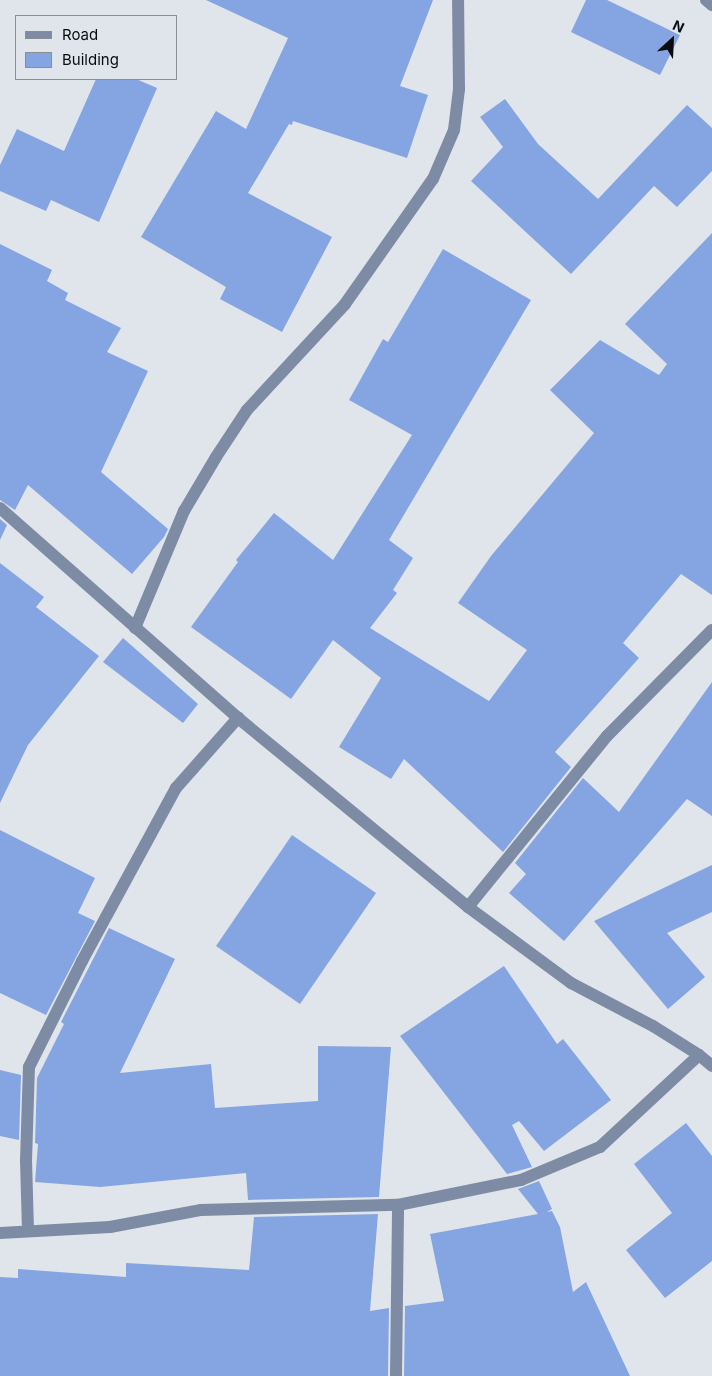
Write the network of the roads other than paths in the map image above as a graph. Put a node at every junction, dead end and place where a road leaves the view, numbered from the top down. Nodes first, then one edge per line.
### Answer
1 (458, 0) edge
2 (706, 0) edge
3 (712, 5) edge
4 (0, 508) edge
5 (135, 628) junction
6 (712, 630) edge
7 (238, 718) junction
8 (468, 907) junction
9 (698, 1055) junction
10 (712, 1066) edge
11 (398, 1205) junction
12 (28, 1231) junction
13 (0, 1233) edge
14 (396, 1376) edge

1 - 5 street
2 - 3 street
4 - 5 street
5 - 7 street
6 - 8 street
7 - 8 street
7 - 12 street
8 - 9 street
9 - 10 street
9 - 11 street
11 - 12 street
11 - 14 street
12 - 13 street

